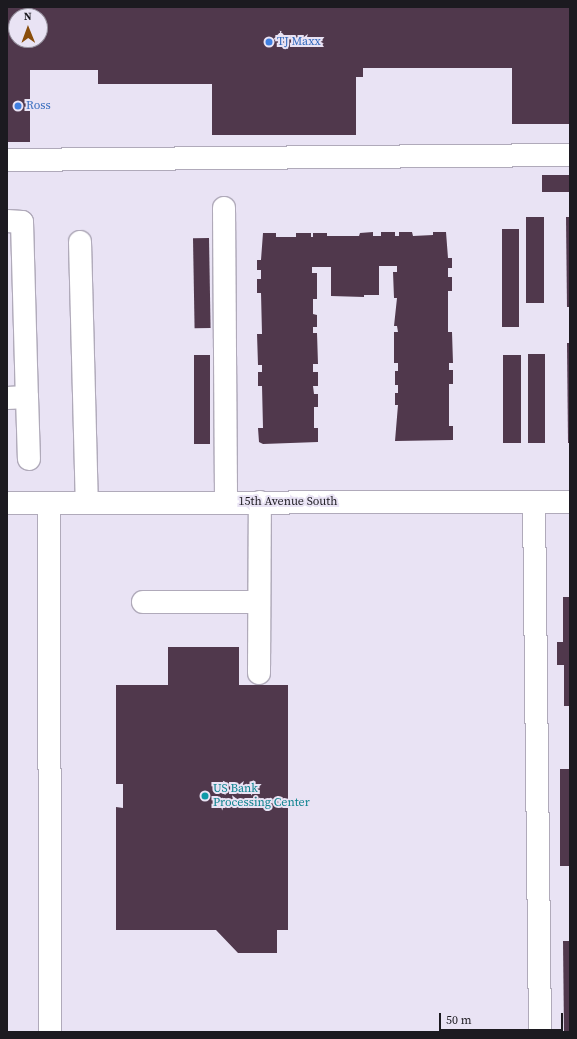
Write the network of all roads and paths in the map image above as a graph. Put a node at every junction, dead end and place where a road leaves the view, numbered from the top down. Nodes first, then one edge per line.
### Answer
1 (570, 155) edge
2 (7, 160) edge
3 (224, 208) dead end
4 (7, 221) edge
5 (80, 242) dead end
6 (17, 397) edge
7 (29, 459) dead end
8 (87, 502) junction
9 (226, 502) junction
10 (260, 502) junction
11 (534, 502) junction
12 (570, 502) edge
13 (7, 503) edge
14 (49, 503) junction
15 (144, 602) dead end
16 (259, 602) junction
17 (259, 673) dead end
18 (50, 1032) edge
19 (540, 1032) edge

1 - 2 street
3 - 9 street
4 - 6 street
5 - 8 street
6 - 7 street
8 - 9 street, 15th Avenue South
8 - 14 street, 15th Avenue South
9 - 10 street, 15th Avenue South
10 - 11 street, 15th Avenue South
10 - 16 street
11 - 12 street, 15th Avenue South
11 - 19 street
13 - 14 street, 15th Avenue South
14 - 18 street
15 - 16 street
16 - 17 street

